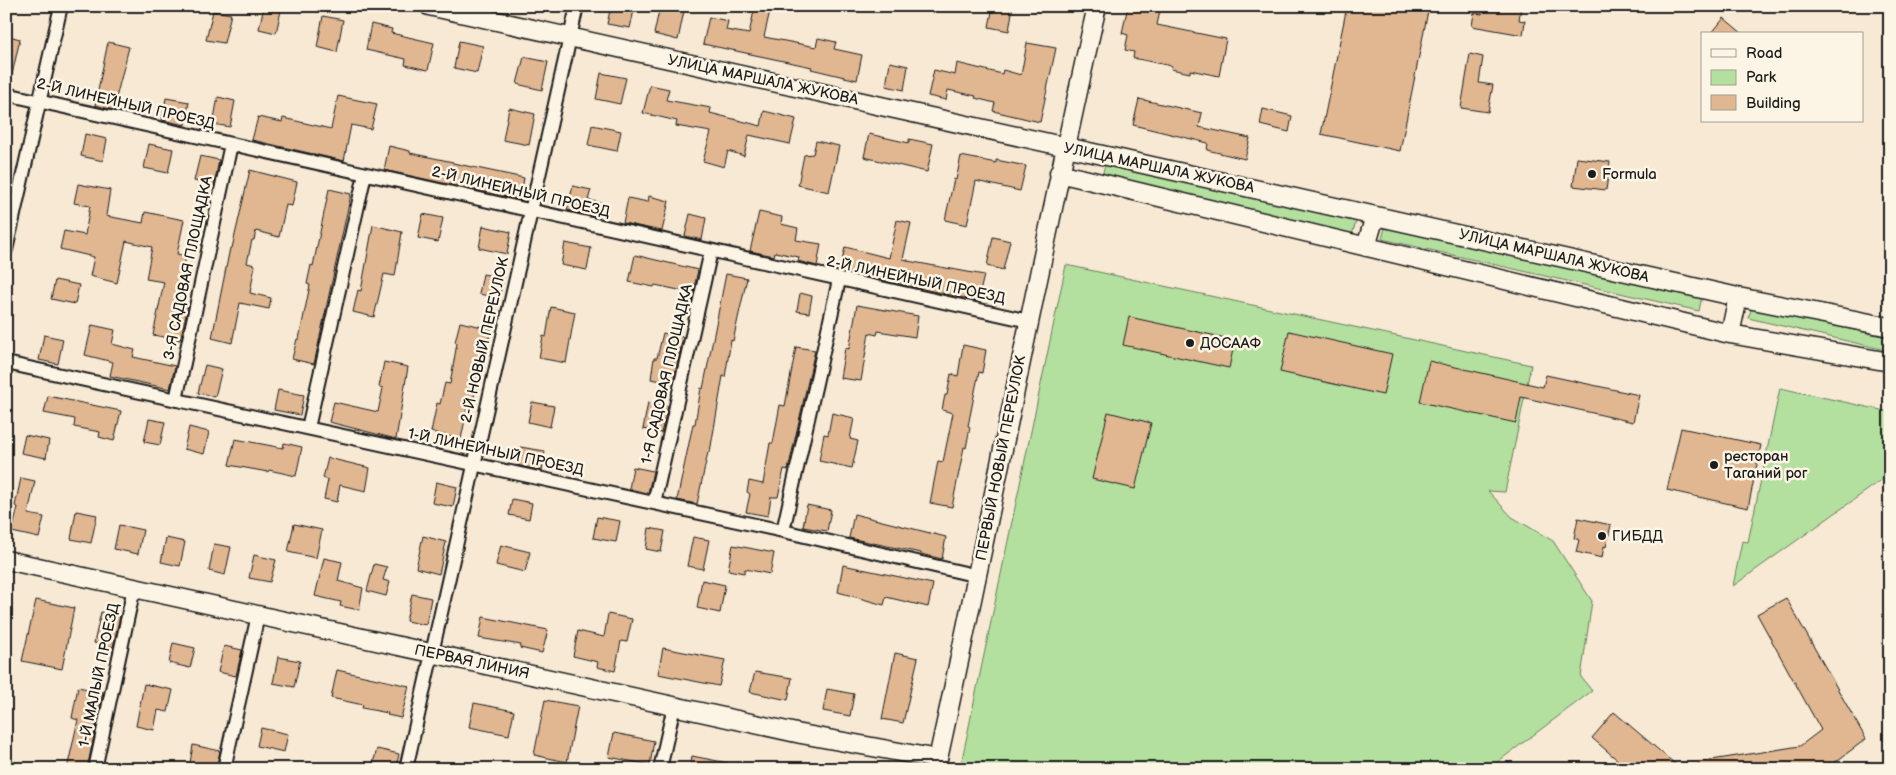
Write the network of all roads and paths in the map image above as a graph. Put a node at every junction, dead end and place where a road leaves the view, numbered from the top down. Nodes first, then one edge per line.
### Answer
1 (61, 6) edge
2 (429, 6) edge
3 (577, 6) edge
4 (1096, 6) edge
5 (570, 38) junction
6 (6, 94) edge
7 (40, 101) junction
8 (231, 144) junction
9 (1064, 147) junction
10 (365, 174) junction
11 (1059, 174) junction
12 (531, 211) junction
13 (1375, 216) junction
14 (1366, 247) junction
15 (6, 250) edge
16 (711, 251) junction
17 (839, 280) junction
18 (1738, 298) junction
19 (1028, 321) junction
20 (1890, 327) edge
21 (1730, 334) junction
22 (1890, 362) edge
23 (6, 363) edge
24 (176, 400) junction
25 (308, 428) junction
26 (474, 464) junction
27 (654, 504) junction
28 (783, 531) junction
29 (6, 560) edge
30 (978, 576) junction
31 (134, 588) junction
32 (258, 615) junction
33 (432, 653) junction
34 (674, 706) junction
35 (937, 764) edge
36 (95, 769) edge
37 (224, 769) edge
38 (406, 769) edge
39 (660, 769) edge

1 - 7 street
2 - 5 main road, УЛИЦА МАРШАЛА ЖУКОВА
3 - 5 street, 2-Й НОВЫЙ ПЕРЕУЛОК
4 - 9 main road, ПЕРВЫЙ НОВЫЙ ПЕРЕУЛОК
5 - 9 main road, УЛИЦА МАРШАЛА ЖУКОВА
5 - 12 street, 2-Й НОВЫЙ ПЕРЕУЛОК
6 - 7 street, 2-Й ЛИНЕЙНЫЙ ПРОЕЗД
7 - 8 street, 2-Й ЛИНЕЙНЫЙ ПРОЕЗД
7 - 15 street
8 - 10 street, 2-Й ЛИНЕЙНЫЙ ПРОЕЗД
8 - 24 street, 3-Я САДОВАЯ ПЛОЩАДКА
9 - 11 main road, ПЕРВЫЙ НОВЫЙ ПЕРЕУЛОК
9 - 13 main road, УЛИЦА МАРШАЛА ЖУКОВА
10 - 12 street, 2-Й ЛИНЕЙНЫЙ ПРОЕЗД
10 - 25 street
11 - 14 main road, УЛИЦА МАРШАЛА ЖУКОВА
11 - 19 main road, ПЕРВЫЙ НОВЫЙ ПЕРЕУЛОК
12 - 16 street, 2-Й ЛИНЕЙНЫЙ ПРОЕЗД
12 - 26 street, 2-Й НОВЫЙ ПЕРЕУЛОК
13 - 14 main road
13 - 18 main road, УЛИЦА МАРШАЛА ЖУКОВА
14 - 21 main road, УЛИЦА МАРШАЛА ЖУКОВА
16 - 17 street, 2-Й ЛИНЕЙНЫЙ ПРОЕЗД
16 - 27 street, 1-Я САДОВАЯ ПЛОЩАДКА
17 - 19 street, 2-Й ЛИНЕЙНЫЙ ПРОЕЗД
17 - 28 street
18 - 20 main road, УЛИЦА МАРШАЛА ЖУКОВА
18 - 21 main road
19 - 30 main road, ПЕРВЫЙ НОВЫЙ ПЕРЕУЛОК
21 - 22 main road, УЛИЦА МАРШАЛА ЖУКОВА
23 - 24 street, 1-Й ЛИНЕЙНЫЙ ПРОЕЗД
24 - 25 street, 1-Й ЛИНЕЙНЫЙ ПРОЕЗД
25 - 26 street, 1-Й ЛИНЕЙНЫЙ ПРОЕЗД
26 - 27 street, 1-Й ЛИНЕЙНЫЙ ПРОЕЗД
26 - 33 street, 2-Й НОВЫЙ ПЕРЕУЛОК
27 - 28 street, 1-Й ЛИНЕЙНЫЙ ПРОЕЗД
28 - 30 street, 1-Й ЛИНЕЙНЫЙ ПРОЕЗД
29 - 31 main road, ПЕРВАЯ ЛИНИЯ
30 - 35 main road, ПЕРВЫЙ НОВЫЙ ПЕРЕУЛОК
31 - 32 main road, ПЕРВАЯ ЛИНИЯ
31 - 36 street, 1-Й МАЛЫЙ ПРОЕЗД
32 - 33 main road, ПЕРВАЯ ЛИНИЯ
32 - 37 street
33 - 34 main road, ПЕРВАЯ ЛИНИЯ
33 - 38 street, 2-Й НОВЫЙ ПЕРЕУЛОК
34 - 35 main road, ПЕРВАЯ ЛИНИЯ
34 - 39 street

